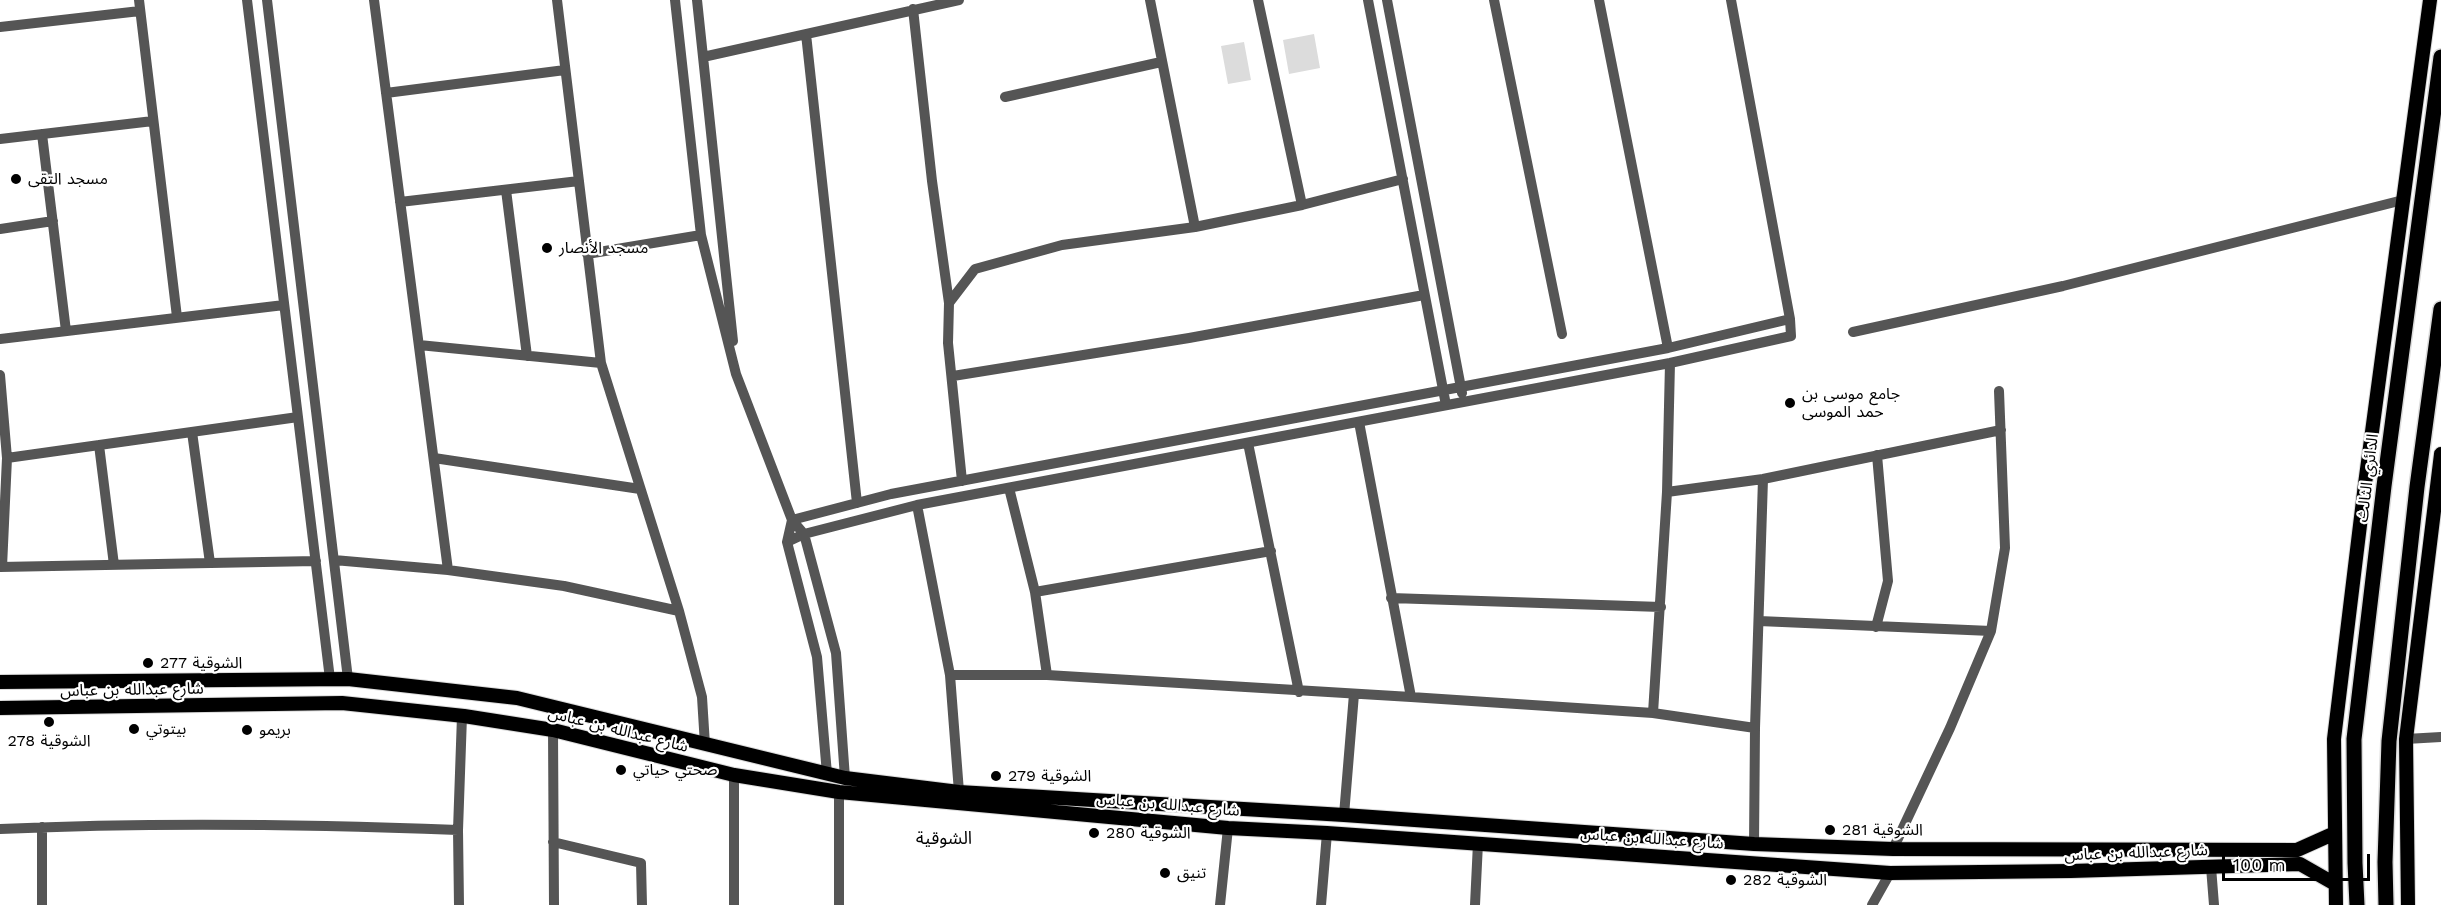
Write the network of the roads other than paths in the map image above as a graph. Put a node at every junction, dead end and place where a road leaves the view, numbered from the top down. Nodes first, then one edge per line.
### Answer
1 (247, 0) edge
2 (267, 0) edge
3 (374, 0) edge
4 (557, 0) edge
5 (675, 0) edge
6 (697, 0) edge
7 (959, 0) edge
8 (1150, 0) edge
9 (1258, 0) edge
10 (1368, 0) edge
11 (1387, 0) edge
12 (1494, 0) edge
13 (1599, 0) edge
14 (1731, 0) edge
15 (2430, 0) edge
16 (139, 6) edge
17 (913, 9) junction
18 (0, 27) edge
19 (806, 34) junction
20 (703, 57) junction
21 (2441, 57) edge
22 (1161, 62) junction
23 (565, 70) junction
24 (386, 93) junction
25 (1005, 97) dead end
26 (153, 121) junction
27 (42, 134) junction
28 (0, 139) edge
29 (1402, 179) junction
30 (579, 181) junction
31 (506, 190) junction
32 (2403, 200) junction
33 (400, 202) junction
34 (1302, 205) junction
35 (53, 221) junction
36 (1196, 227) junction
37 (0, 229) edge
38 (701, 235) junction
39 (587, 254) junction
40 (1424, 295) junction
41 (950, 303) junction
42 (284, 305) junction
43 (2441, 309) edge
44 (177, 317) junction
45 (1790, 319) junction
46 (66, 331) junction
47 (1853, 332) dead end
48 (1562, 334) dead end
49 (0, 339) edge
50 (419, 345) junction
51 (1668, 348) junction
52 (527, 356) junction
53 (601, 363) junction
54 (1670, 363) junction
55 (736, 374) junction
56 (0, 375) edge
57 (952, 376) junction
58 (1461, 386) junction
59 (1442, 390) junction
60 (1999, 391) dead end
61 (1464, 402) junction
62 (1446, 405) junction
63 (298, 417) junction
64 (1359, 422) junction
65 (2001, 430) junction
66 (192, 432) junction
67 (1248, 443) junction
68 (99, 445) junction
69 (1877, 455) junction
70 (7, 458) junction
71 (434, 458) junction
72 (2440, 462) edge
73 (1763, 479) junction
74 (962, 480) junction
75 (1010, 488) junction
76 (640, 489) junction
77 (1667, 492) junction
78 (2438, 492) edge
79 (857, 503) junction
80 (917, 505) junction
81 (792, 520) junction
82 (804, 534) junction
83 (787, 542) junction
84 (1271, 551) junction
85 (334, 560) junction
86 (316, 561) junction
87 (210, 563) junction
88 (114, 565) junction
89 (1, 567) edge
90 (448, 570) junction
91 (1035, 592) junction
92 (1391, 598) junction
93 (1661, 607) junction
94 (679, 611) junction
95 (1759, 621) junction
96 (1876, 627) junction
97 (1991, 631) junction
98 (950, 675) junction
99 (1047, 675) junction
100 (330, 679) junction
101 (348, 679) junction
102 (0, 682) edge
103 (1299, 692) junction
104 (1354, 694) junction
105 (1411, 697) junction
106 (0, 708) edge
107 (1653, 713) junction
108 (462, 716) junction
109 (1755, 728) junction
110 (553, 730) junction
111 (2441, 737) edge
112 (2406, 739) junction
113 (705, 745) junction
114 (827, 774) junction
115 (734, 775) junction
116 (844, 778) junction
117 (839, 792) junction
118 (959, 792) junction
119 (1344, 815) junction
120 (42, 827) junction
121 (1228, 828) junction
122 (0, 829) edge
123 (458, 830) junction
124 (1327, 833) junction
125 (2335, 833) junction
126 (553, 842) junction
127 (1478, 843) junction
128 (1754, 844) junction
129 (1893, 849) junction
130 (2211, 867) junction
131 (1890, 873) junction
132 (2335, 884) junction
133 (42, 905) edge
134 (459, 905) edge
135 (554, 905) edge
136 (642, 905) edge
137 (734, 905) edge
138 (839, 905) edge
139 (1220, 905) edge
140 (1321, 905) edge
141 (1475, 905) edge
142 (1872, 905) edge
143 (2214, 905) edge
144 (2336, 905) edge
145 (2357, 905) edge
146 (2386, 905) edge
147 (2408, 905) edge

1 - 42 street
2 - 85 street
3 - 24 street
4 - 23 street
5 - 38 street
6 - 20 street
7 - 17 street
8 - 22 street
9 - 34 street
10 - 29 street
11 - 58 street
12 - 48 street
13 - 51 street
14 - 45 street
15 - 32 main road
16 - 18 street
16 - 26 street
17 - 19 street
17 - 41 street
19 - 20 street
19 - 79 street
20 - 55 street
21 - 145 highway, الدائري الثالث
22 - 25 street
22 - 36 street
23 - 24 street
23 - 30 street
24 - 33 street
26 - 27 street
26 - 44 street
27 - 28 street
27 - 35 street
29 - 34 street
29 - 40 street
30 - 31 street
30 - 39 street
31 - 33 street
31 - 52 street
32 - 47 street
32 - 125 main road
33 - 50 street
34 - 36 street
35 - 37 street
35 - 46 street
36 - 41 street
38 - 39 street
38 - 55 street
39 - 53 street
40 - 57 street
40 - 59 street
41 - 57 street
42 - 44 street
42 - 63 street
43 - 146 highway
44 - 46 street
45 - 51 street
45 - 54 street
46 - 49 street
50 - 52 street
50 - 71 street
51 - 58 street
52 - 53 street
53 - 76 street
54 - 61 street
54 - 77 street
55 - 81 street
56 - 70 street
57 - 74 street
58 - 59 street
58 - 61 street
59 - 62 street
59 - 74 street
60 - 65 street
61 - 62 street
62 - 64 street
63 - 66 street
63 - 86 street
64 - 67 street
64 - 92 street
65 - 69 street
65 - 97 street
66 - 68 street
66 - 87 street
67 - 75 street
67 - 84 street
68 - 70 street
68 - 88 street
69 - 73 street
69 - 96 street
70 - 89 street
71 - 76 street
71 - 90 street
72 - 78 main road
73 - 77 street
73 - 95 street
74 - 79 street
75 - 80 street
75 - 91 street
76 - 94 street
77 - 93 street
78 - 112 main road
79 - 81 street
80 - 82 street
80 - 98 street
81 - 82 street
81 - 83 street
82 - 83 street
82 - 116 street
83 - 114 street
84 - 91 street
84 - 103 street
85 - 90 street
85 - 101 street
86 - 87 street
86 - 100 street
87 - 88 street
88 - 89 street
90 - 94 street
91 - 99 street
92 - 93 street
92 - 105 street
93 - 107 street
94 - 113 street
95 - 96 street
95 - 109 street
96 - 97 street
97 - 129 street
98 - 99 street
98 - 118 street
99 - 103 street
100 - 101 main road, شارع عبدالله بن عباس
100 - 102 main road, شارع عبدالله بن عباس
101 - 113 main road, شارع عبدالله بن عباس
103 - 104 street
104 - 105 street
104 - 119 street
105 - 107 street
106 - 108 main road, شارع عبدالله بن عباس
107 - 109 street
108 - 110 main road, شارع عبدالله بن عباس
108 - 123 street
109 - 128 street
110 - 115 main road, شارع عبدالله بن عباس
110 - 126 street
111 - 112 street
112 - 147 main road
113 - 114 main road, شارع عبدالله بن عباس
114 - 116 main road, شارع عبدالله بن عباس
115 - 117 main road, شارع عبدالله بن عباس
115 - 137 street
116 - 118 main road, شارع عبدالله بن عباس
117 - 121 main road, شارع عبدالله بن عباس
117 - 138 street
118 - 119 main road, شارع عبدالله بن عباس
119 - 128 main road, شارع عبدالله بن عباس
120 - 122 street
120 - 123 street
120 - 133 street
121 - 124 main road, شارع عبدالله بن عباس
121 - 139 street
123 - 134 street
124 - 127 main road, شارع عبدالله بن عباس
124 - 140 street
125 - 129 main road, شارع عبدالله بن عباس
125 - 132 main road
126 - 135 street
126 - 136 street
127 - 131 main road, شارع عبدالله بن عباس
127 - 141 street
128 - 129 main road, شارع عبدالله بن عباس
130 - 131 main road, شارع عبدالله بن عباس
130 - 132 main road, شارع عبدالله بن عباس
130 - 143 street
131 - 142 street
132 - 144 main road

